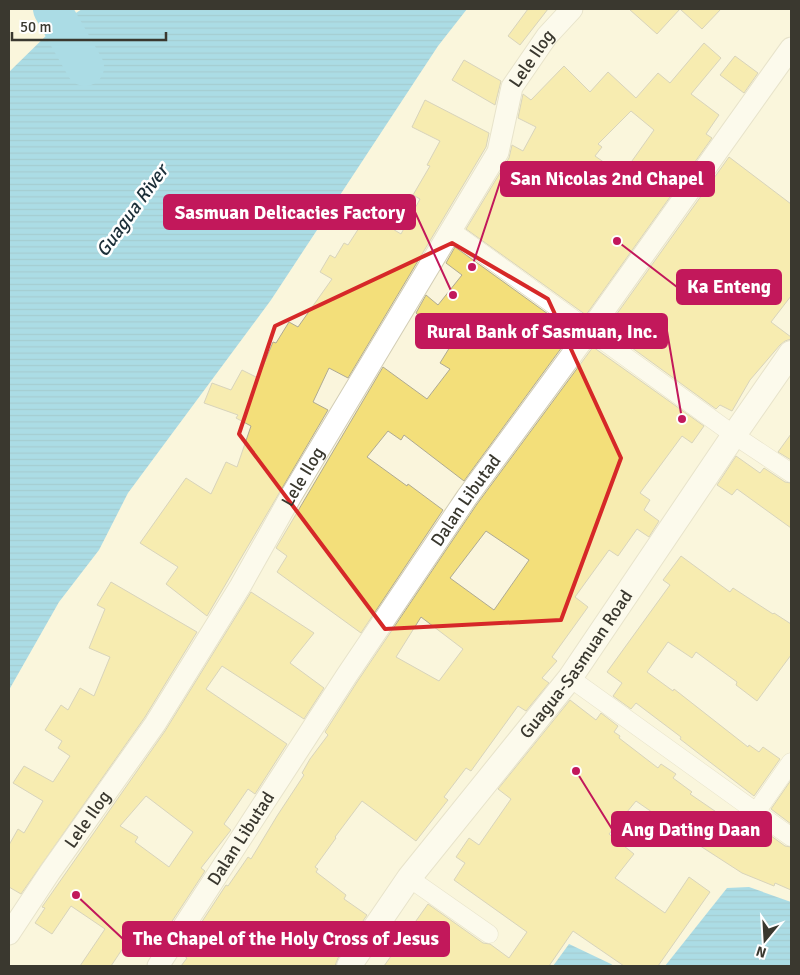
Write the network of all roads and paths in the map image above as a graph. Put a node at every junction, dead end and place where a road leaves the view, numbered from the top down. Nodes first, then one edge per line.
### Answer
1 (572, 9) edge
2 (791, 48) edge
3 (450, 230) junction
4 (590, 330) junction
5 (791, 353) edge
6 (734, 435) junction
7 (791, 474) edge
8 (570, 678) junction
9 (791, 762) edge
10 (756, 812) junction
11 (791, 837) edge
12 (409, 878) junction
13 (9, 934) edge
14 (489, 934) dead end
15 (158, 966) edge
16 (349, 966) edge

1 - 3 street, Lele Ilog
2 - 4 street, Dalan Libutad
3 - 4 street
3 - 13 street, Lele Ilog
4 - 6 street
4 - 15 street, Dalan Libutad
5 - 6 main road, Guagua-Sasmuan Road
6 - 7 street
6 - 8 main road, Guagua-Sasmuan Road
8 - 10 street
8 - 12 main road, Guagua-Sasmuan Road
9 - 10 street
10 - 11 street
12 - 14 street
12 - 16 main road, Guagua-Sasmuan Road

